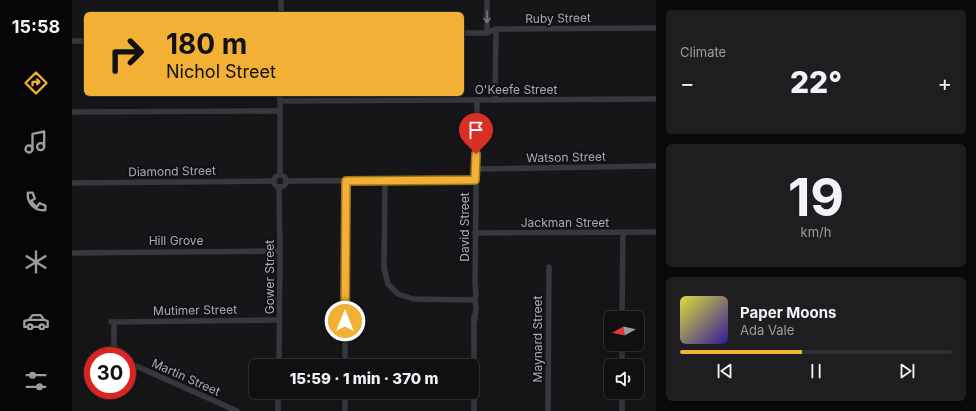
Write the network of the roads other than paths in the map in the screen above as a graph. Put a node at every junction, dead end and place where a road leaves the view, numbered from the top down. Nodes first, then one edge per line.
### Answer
1 (281, 0) edge
2 (487, 0) edge
3 (281, 12) edge
4 (656, 28) edge
5 (496, 29) junction
6 (464, 33) edge
7 (487, 33) junction
8 (72, 41) edge
9 (84, 41) edge
10 (280, 96) edge
11 (656, 99) edge
12 (476, 100) junction
13 (495, 100) junction
14 (280, 101) junction
15 (280, 111) junction
16 (72, 112) edge
17 (656, 166) edge
18 (476, 169) junction
19 (280, 174) junction
20 (475, 180) junction
21 (273, 181) junction
22 (286, 181) junction
23 (346, 181) junction
24 (385, 181) junction
25 (72, 183) edge
26 (279, 187) junction
27 (623, 232) junction
28 (656, 232) edge
29 (475, 233) junction
30 (280, 250) junction
31 (72, 253) edge
32 (549, 267) dead end
33 (473, 300) junction
34 (622, 311) edge
35 (279, 320) junction
36 (113, 347) edge
37 (278, 359) edge
38 (345, 359) edge
39 (473, 359) edge
40 (136, 366) edge
41 (278, 399) edge
42 (345, 399) edge
43 (474, 399) edge
44 (622, 399) edge
45 (237, 411) edge
46 (278, 411) edge
47 (345, 411) edge
48 (474, 411) edge
49 (548, 411) edge
50 (622, 411) edge

1 - 3 street
2 -> 7 street
4 - 5 street, Ruby Street
5 - 7 street, Ruby Street
5 - 13 street
6 - 7 street, Ruby Street
8 - 9 street
10 - 14 street
11 - 13 street, O'Keefe Street
12 - 13 street, O'Keefe Street
12 - 14 street, O'Keefe Street
12 - 18 street, David Street
14 - 15 street
15 - 16 street
15 - 19 street
17 - 18 street, Watson Street
18 - 20 street, David Street
19 - 21 street
19 - 22 street
20 - 24 street
20 - 29 street, David Street
21 - 25 street, Diamond Street
21 - 26 street
22 - 23 street
22 - 26 street
23 - 24 street
23 - 38 street
24 - 33 street
26 - 30 street, Gower Street
27 - 28 street, Jackman Street
27 - 29 street, Jackman Street
27 - 34 street
29 - 33 street, David Street
30 - 31 street, Hill Grove
30 - 35 street, Gower Street
32 - 49 street, Maynard Street
33 - 39 street, David Street
35 - 36 street, Mutimer Street
35 - 37 street, Gower Street
40 - 45 street, Martin Street
41 - 46 street
42 - 47 street
43 - 48 street, David Street
44 - 50 street

